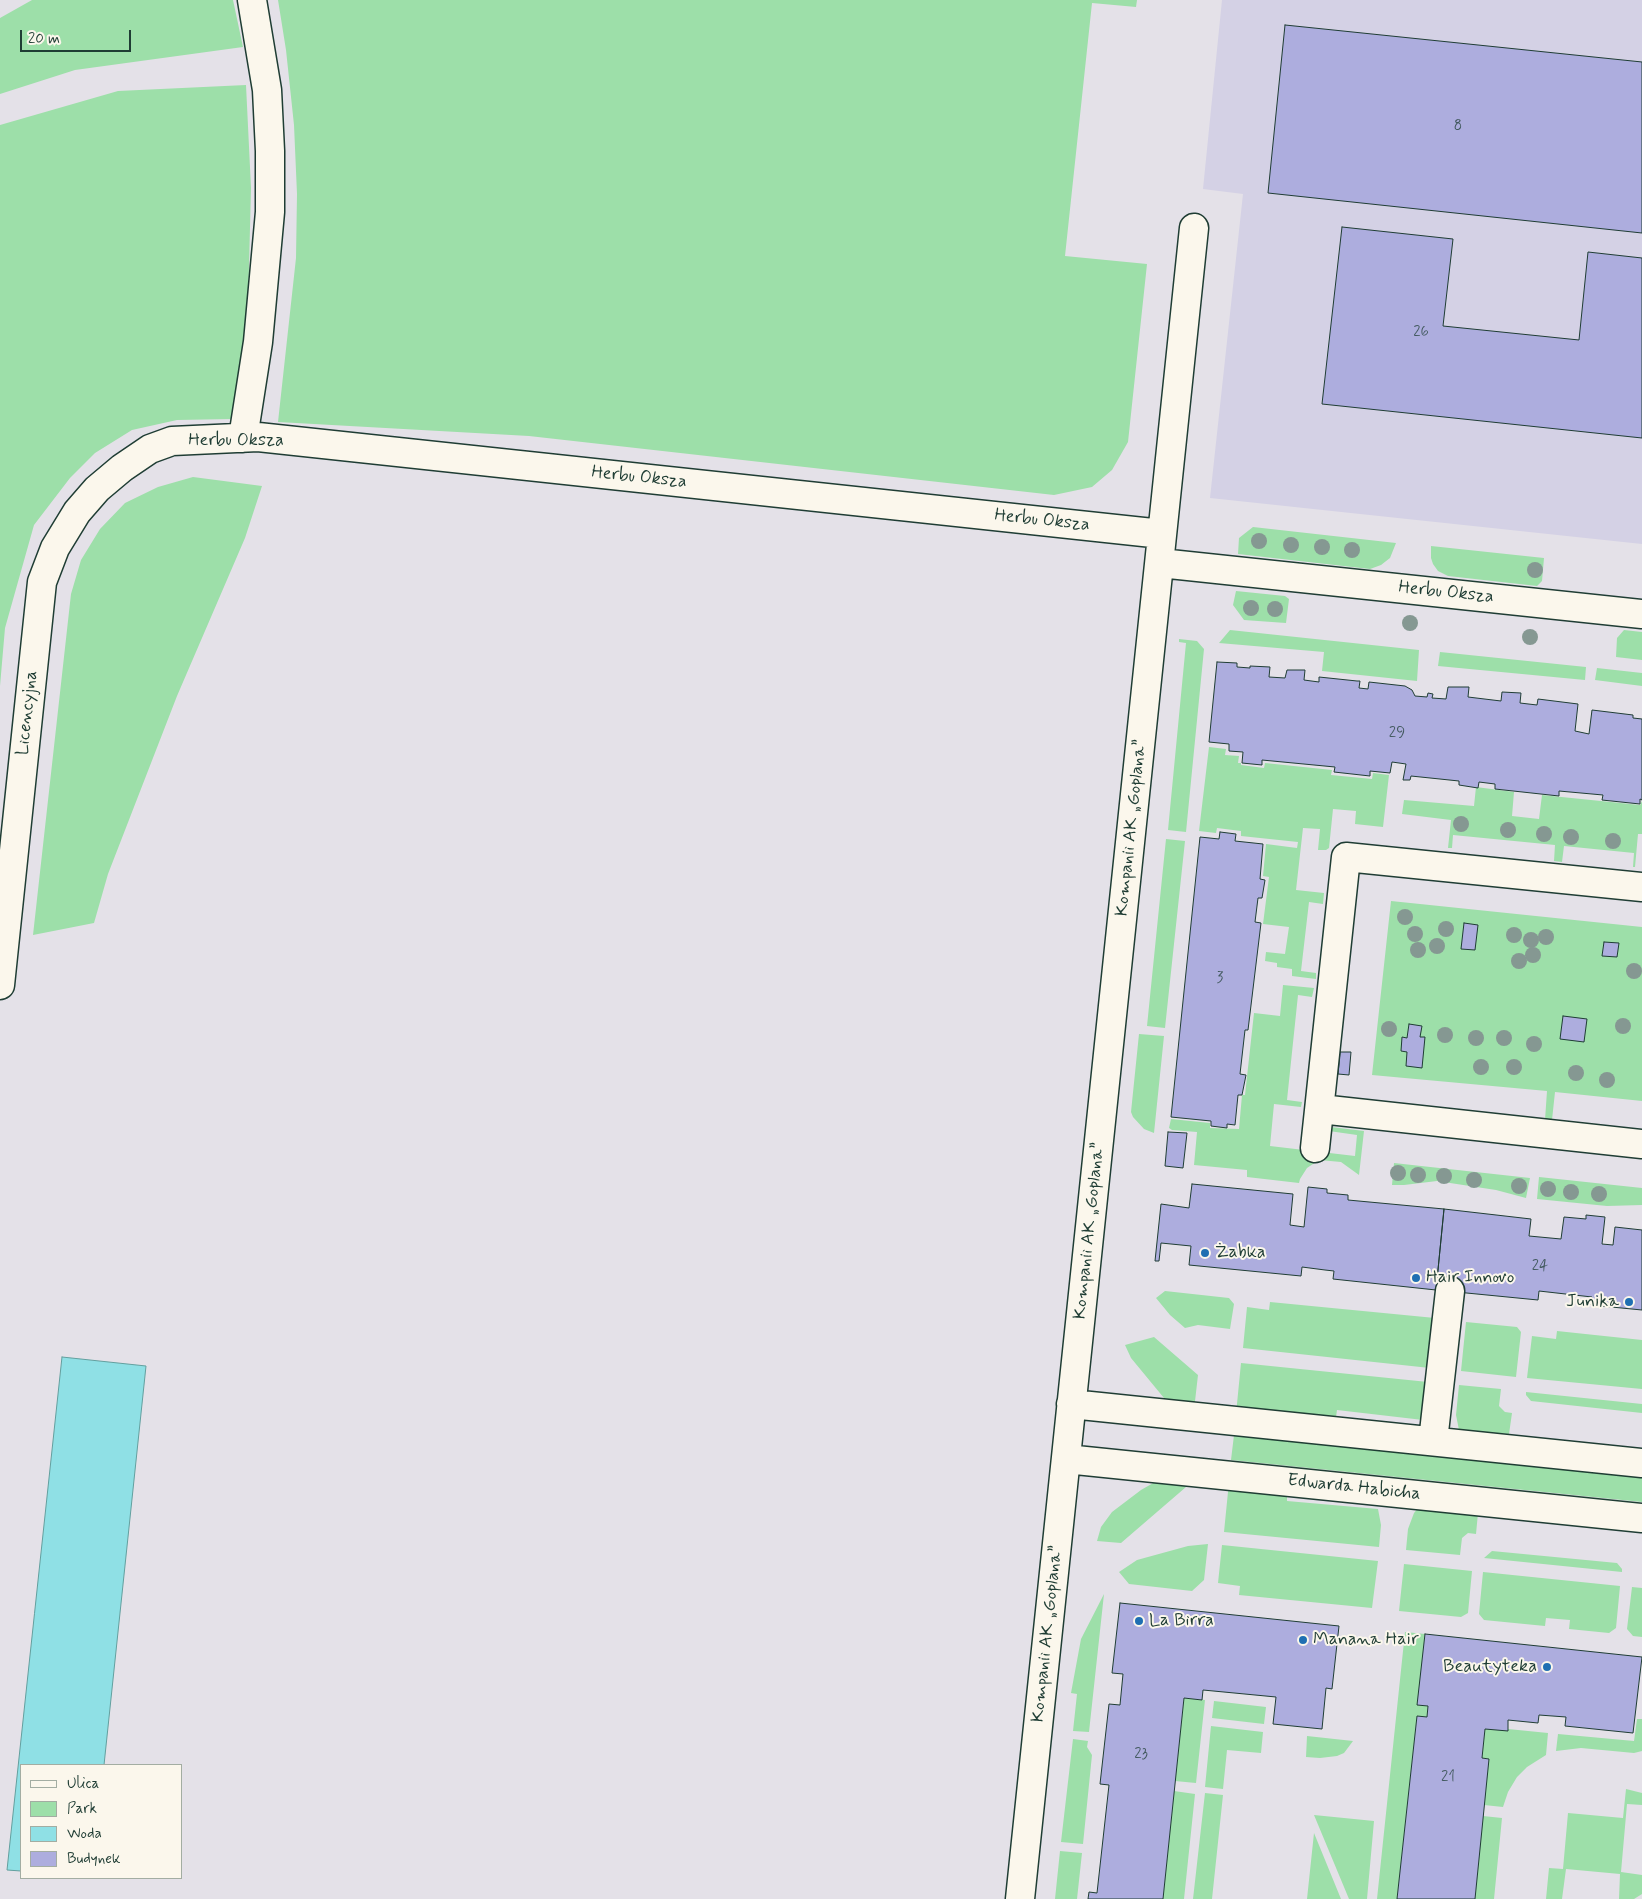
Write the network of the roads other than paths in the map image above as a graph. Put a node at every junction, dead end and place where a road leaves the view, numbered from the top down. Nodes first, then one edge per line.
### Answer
1 (252, 0) edge
2 (1194, 228) dead end
3 (243, 438) junction
4 (122, 468) joint
5 (1162, 534) junction
6 (1160, 564) junction
7 (1642, 614) edge
8 (1642, 887) edge
9 (0, 985) edge
10 (1320, 1109) junction
11 (1642, 1144) edge
12 (1315, 1148) dead end
13 (1450, 1291) dead end
14 (1071, 1404) junction
15 (1433, 1441) junction
16 (1066, 1458) junction
17 (1642, 1463) edge
18 (1642, 1518) edge
19 (1020, 1899) edge

1 - 3 street
2 - 5 street, Kompanii AK „Goplana”
3 - 4 street, Herbu Oksza
3 - 5 street, Herbu Oksza
4 - 9 street, Licencyjna
5 - 6 street, Kompanii AK „Goplana”
6 - 7 street, Herbu Oksza
6 - 14 street, Kompanii AK „Goplana”
8 - 10 street
10 - 11 street
10 - 12 street
13 - 15 street
14 - 15 street
14 - 16 street, Kompanii AK „Goplana”
15 - 17 street
16 - 18 street, Edwarda Habicha
16 - 19 street, Kompanii AK „Goplana”

